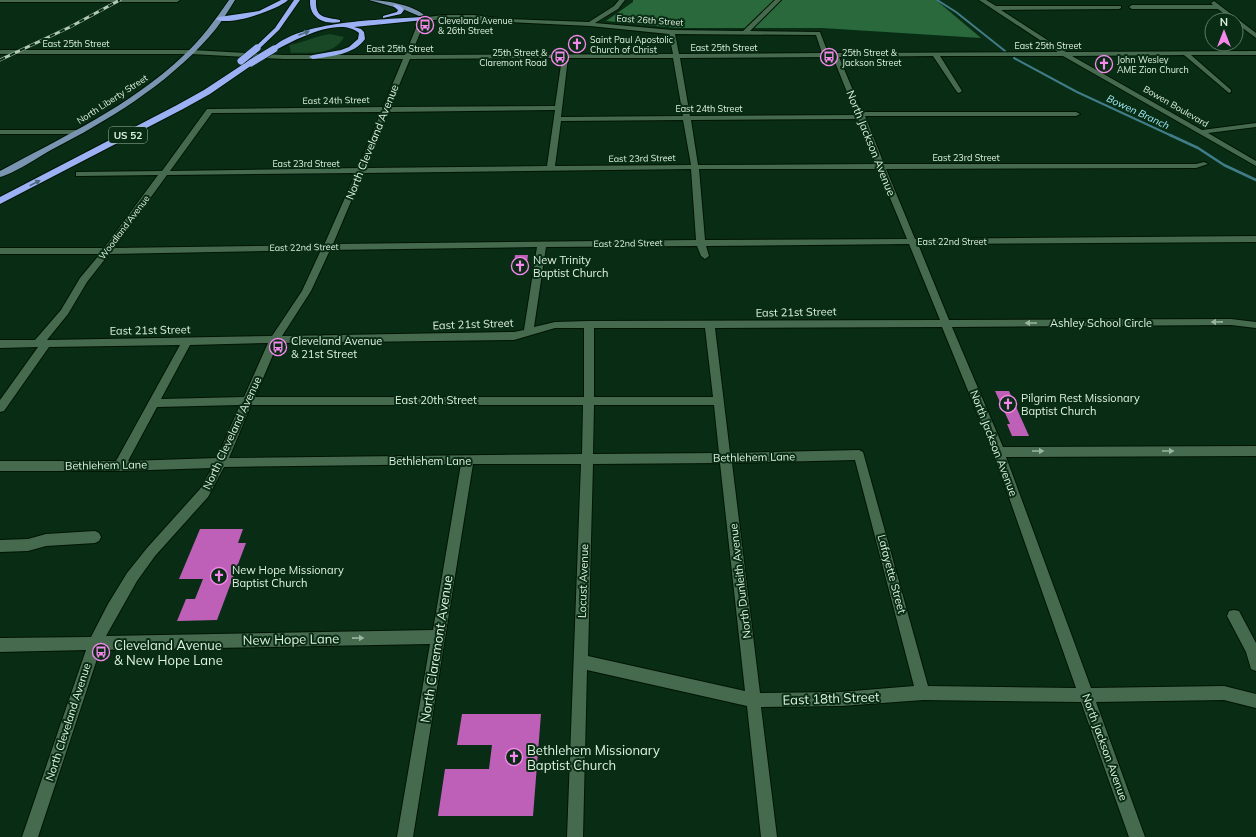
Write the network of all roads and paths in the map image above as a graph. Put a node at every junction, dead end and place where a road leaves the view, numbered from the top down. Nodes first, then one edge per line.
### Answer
1 (0, 0) edge
2 (30, 0) edge
3 (177, 0) edge
4 (232, 0) edge
5 (285, 0) edge
6 (297, 0) edge
7 (313, 0) edge
8 (372, 0) edge
9 (384, 0) edge
10 (622, 0) edge
11 (778, 0) edge
12 (982, 0) edge
13 (1210, 0) edge
14 (396, 6) junction
15 (1119, 7) dead end
16 (1132, 7) dead end
17 (1219, 7) junction
18 (994, 8) junction
19 (224, 11) junction
20 (1226, 12) edge
21 (243, 17) junction
22 (384, 18) junction
23 (219, 19) junction
24 (422, 19) junction
25 (590, 24) junction
26 (336, 26) junction
27 (1244, 26) edge
28 (672, 32) junction
29 (744, 32) junction
30 (1256, 36) edge
31 (278, 38) dead end
32 (271, 49) junction
33 (0, 52) edge
34 (191, 52) junction
35 (1185, 53) junction
36 (1256, 53) edge
37 (935, 54) junction
38 (1065, 54) junction
39 (826, 55) junction
40 (835, 55) junction
41 (565, 56) junction
42 (677, 56) junction
43 (314, 57) junction
44 (407, 57) junction
45 (959, 90) dead end
46 (1229, 91) dead end
47 (558, 108) junction
48 (385, 110) junction
49 (210, 111) joint
50 (1076, 114) dead end
51 (861, 116) junction
52 (687, 118) junction
53 (557, 119) junction
54 (1256, 125) edge
55 (0, 132) edge
56 (79, 132) junction
57 (1202, 132) junction
58 (1204, 164) dead end
59 (1256, 164) edge
60 (695, 167) junction
61 (881, 167) junction
62 (551, 169) junction
63 (360, 172) junction
64 (0, 174) edge
65 (79, 174) dead end
66 (164, 174) junction
67 (0, 192) edge
68 (0, 200) edge
69 (1256, 240) edge
70 (912, 241) junction
71 (701, 243) junction
72 (542, 244) junction
73 (328, 247) junction
74 (0, 251) edge
75 (107, 251) junction
76 (705, 256) dead end
77 (589, 324) junction
78 (946, 324) junction
79 (710, 325) junction
80 (1256, 325) edge
81 (528, 333) junction
82 (187, 341) junction
83 (274, 341) junction
84 (42, 343) junction
85 (0, 344) edge
86 (589, 400) junction
87 (248, 401) junction
88 (719, 401) junction
89 (153, 403) junction
90 (0, 408) edge
91 (999, 452) junction
92 (1256, 452) edge
93 (859, 455) joint
94 (726, 458) junction
95 (587, 459) junction
96 (468, 460) junction
97 (221, 462) junction
98 (0, 466) edge
99 (119, 466) junction
100 (95, 537) dead end
101 (0, 546) edge
102 (1234, 616) dead end
103 (438, 637) junction
104 (95, 643) junction
105 (0, 645) edge
106 (580, 662) junction
107 (1256, 664) edge
108 (923, 693) junction
109 (1086, 695) junction
110 (753, 700) junction
111 (1256, 701) edge
112 (30, 837) edge
113 (405, 837) edge
114 (575, 837) edge
115 (769, 837) edge
116 (1137, 837) edge

1 - 2 street
2 - 3 street
4 - 19 main road, North Liberty Street
5 - 21 highway
6 - 67 highway, US 52, bridge
7 - 22 highway
8 - 14 main road
9 - 24 main road
10 - 25 street
11 - 29 street
12 - 18 street, Bowen Boulevard
13 - 17 street
14 - 22 highway
14 - 24 main road
15 - 18 street
16 - 17 street
17 - 20 street
18 - 38 street, Bowen Boulevard
19 - 21 highway
19 - 23 main road, North Liberty Street
21 - 23 highway
22 - 24 highway
23 - 34 main road, North Liberty Street
24 - 25 street, East 26th Street
24 - 26 highway
24 - 44 street, North Cleveland Avenue
25 - 28 street, East 26th Street
32 -> 26 highway
26 - 43 highway
27 - 30 street
28 - 29 street, East 26th Street
28 - 42 street
29 - 39 street, East 26th Street
31 - 32 highway
68 -> 32 highway, US 52, bridge
33 - 34 street, East 25th Street
34 - 43 street, East 25th Street
34 - 56 main road, North Liberty Street
35 - 36 street, East 25th Street
35 - 38 street, East 25th Street
35 - 46 street
37 - 38 street, East 25th Street
37 - 40 street, East 25th Street
37 - 45 street
38 - 57 street, Bowen Boulevard
39 - 40 street, East 25th Street
39 - 42 street, East 25th Street
40 - 51 street, North Jackson Avenue
41 - 42 street, East 25th Street
41 - 44 street, East 25th Street
41 - 47 street
42 - 52 street
43 - 44 street, East 25th Street
44 - 48 street, North Cleveland Avenue
47 - 48 street, East 24th Street
47 - 53 street
48 - 49 street, East 24th Street
48 - 63 street, North Cleveland Avenue
49 - 66 street, Woodland Avenue
50 - 51 street, East 24th Street
51 - 52 street, East 24th Street
51 - 61 street, North Jackson Avenue
52 - 53 street, East 24th Street
52 - 60 street
53 - 62 street
54 - 57 street
55 - 56 street
56 - 64 main road, North Liberty Street
57 - 59 street, Bowen Boulevard
58 - 61 street, East 23rd Street
60 - 61 street, East 23rd Street
60 - 62 street, East 23rd Street
60 - 71 street
61 - 70 street, North Jackson Avenue
62 - 63 street, East 23rd Street
63 - 66 street, East 23rd Street
63 - 73 street, North Cleveland Avenue
65 - 66 street, East 23rd Street
66 - 75 street, Woodland Avenue
69 - 70 street, East 22nd Street
70 - 71 street, East 22nd Street
70 - 78 street, North Jackson Avenue
71 - 72 street, East 22nd Street
71 - 76 street
72 - 73 street, East 22nd Street
72 - 81 street
73 - 75 street, East 22nd Street
73 - 83 street, North Cleveland Avenue
74 - 75 street, East 22nd Street
75 - 84 street, Woodland Avenue
77 - 79 street, East 21st Street
77 - 81 street, East 21st Street
77 - 86 street, Locust Avenue
78 - 79 street, East 21st Street
80 -> 78 street, Ashley School Circle
78 - 91 street, North Jackson Avenue
79 - 88 street, North Dunleith Avenue
81 - 83 street, East 21st Street
82 - 83 street, East 21st Street
82 - 84 street, East 21st Street
82 - 89 street
83 - 87 street, North Cleveland Avenue
84 - 85 street, East 21st Street
84 - 90 street, Woodland Avenue
86 - 87 street, East 20th Street
86 - 88 street, East 20th Street
86 - 95 street, Locust Avenue
87 - 89 street, East 20th Street
87 - 97 street, North Cleveland Avenue
88 - 94 street, North Dunleith Avenue
89 - 99 street
91 -> 92 street
91 - 109 street, North Jackson Avenue
93 - 94 street, Bethlehem Lane
93 - 108 street, Lafayette Street
94 - 95 street, Bethlehem Lane
94 - 110 street, North Dunleith Avenue
95 - 96 street, Bethlehem Lane
95 - 106 street, Locust Avenue
96 - 97 street, Bethlehem Lane
96 - 103 street, North Claremont Avenue
97 - 99 street, Bethlehem Lane
97 - 104 street, North Cleveland Avenue
98 - 99 street, Bethlehem Lane
100 - 101 street
102 - 107 street
104 -> 103 street, New Hope Lane
103 - 113 street, North Claremont Avenue
104 - 105 street, New Hope Lane
104 - 112 street, North Cleveland Avenue
106 - 110 street, East 18th Street
106 - 114 street, Locust Avenue
108 - 109 street, East 18th Street
108 - 110 street, East 18th Street
109 - 111 street, East 18th Street
109 - 116 street, North Jackson Avenue
110 - 115 street, North Dunleith Avenue

